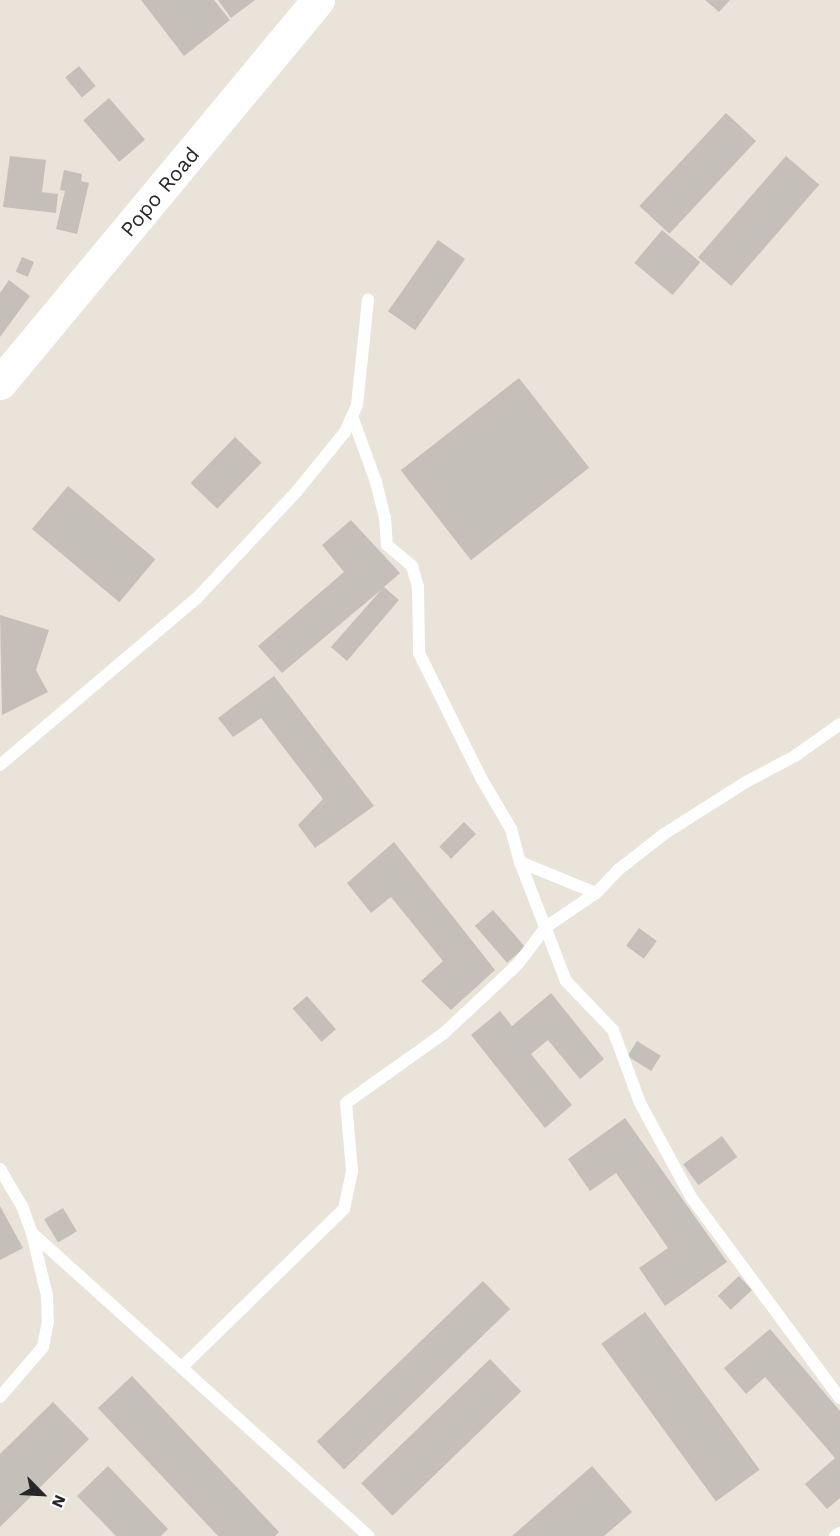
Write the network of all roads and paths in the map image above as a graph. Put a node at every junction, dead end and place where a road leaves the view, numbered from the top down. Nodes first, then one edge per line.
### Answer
1 (318, 0) edge
2 (368, 300) dead end
3 (0, 383) edge
4 (352, 416) junction
5 (840, 724) edge
6 (0, 765) edge
7 (520, 862) junction
8 (596, 893) junction
9 (546, 927) junction
10 (0, 1169) edge
11 (32, 1233) junction
12 (183, 1366) junction
13 (0, 1397) edge
14 (840, 1398) edge
15 (840, 1533) edge
16 (369, 1536) edge
17 (835, 1536) edge

1 - 3 main road, Popo Road
2 - 4 lane
4 - 6 lane
4 - 7 lane
5 - 8 lane
7 - 8 lane
7 - 9 lane
8 - 9 lane
9 - 12 lane
9 - 14 lane
10 - 11 lane
11 - 12 lane
11 - 13 lane
12 - 16 lane
15 - 17 lane

